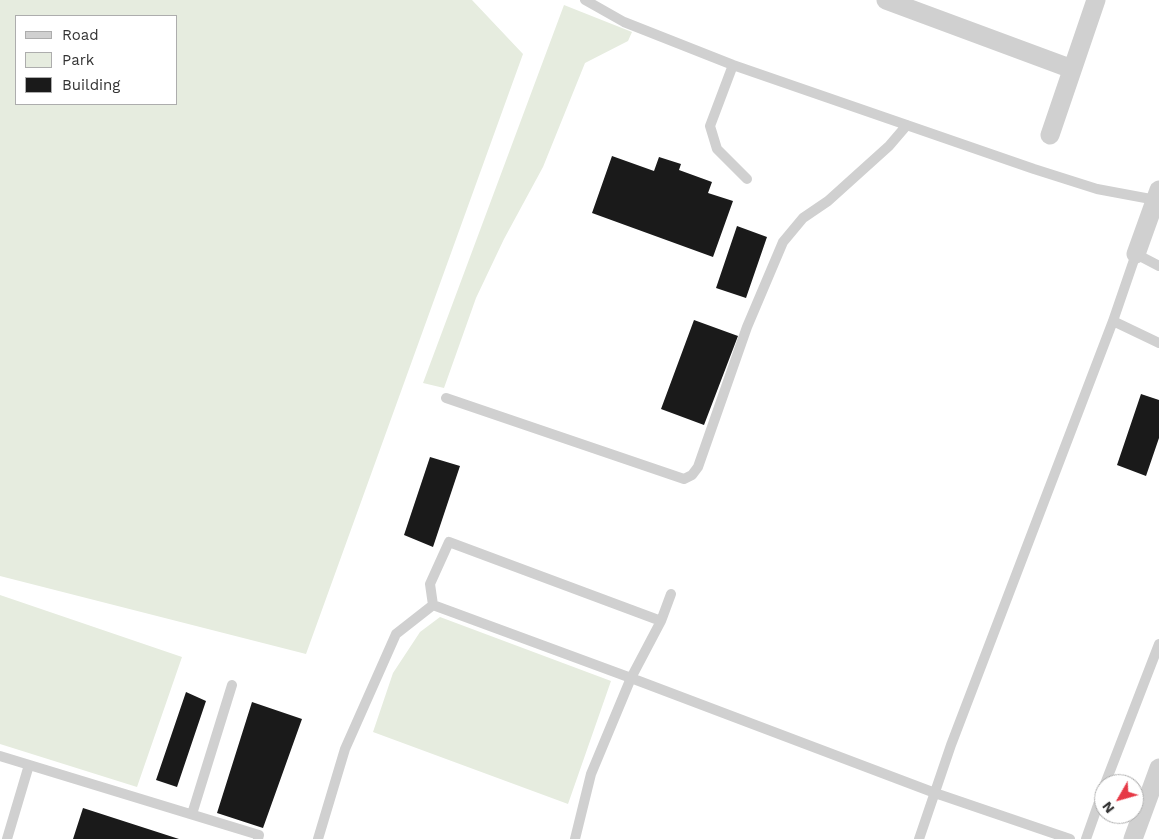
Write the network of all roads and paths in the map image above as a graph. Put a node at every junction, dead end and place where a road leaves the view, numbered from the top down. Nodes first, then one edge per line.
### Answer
1 (585, 0) edge
2 (886, 0) edge
3 (1096, 0) edge
4 (733, 65) junction
5 (1072, 69) junction
6 (907, 125) junction
7 (1050, 135) dead end
8 (747, 179) dead end
9 (1157, 195) edge
10 (1136, 254) junction
11 (1159, 266) edge
12 (1112, 321) junction
13 (1159, 343) edge
14 (446, 398) dead end
15 (671, 594) dead end
16 (433, 605) junction
17 (660, 621) junction
18 (1159, 644) edge
19 (631, 678) junction
20 (232, 686) dead end
21 (0, 756) edge
22 (29, 765) junction
23 (1159, 768) edge
24 (1110, 774) edge
25 (935, 794) junction
26 (192, 814) junction
27 (1094, 816) edge
28 (7, 839) edge
29 (258, 839) edge
30 (318, 839) edge
31 (575, 839) edge
32 (919, 839) edge
33 (1070, 839) edge
34 (1086, 839) edge
35 (1133, 839) edge

1 - 4 lane
2 - 5 street
3 - 5 street
4 - 6 lane
4 - 8 lane
5 - 7 street
6 - 9 lane
6 - 14 lane
9 - 10 street
10 - 11 lane
10 - 12 lane
12 - 13 lane
12 - 25 lane
15 - 17 lane
16 - 17 lane
16 - 19 lane
16 - 30 lane
17 - 19 lane
18 - 24 lane
19 - 25 lane
19 - 31 lane
20 - 26 lane
21 - 22 lane
22 - 26 lane
22 - 28 lane
23 - 35 street
25 - 32 lane
25 - 33 lane
26 - 29 lane
27 - 34 lane

